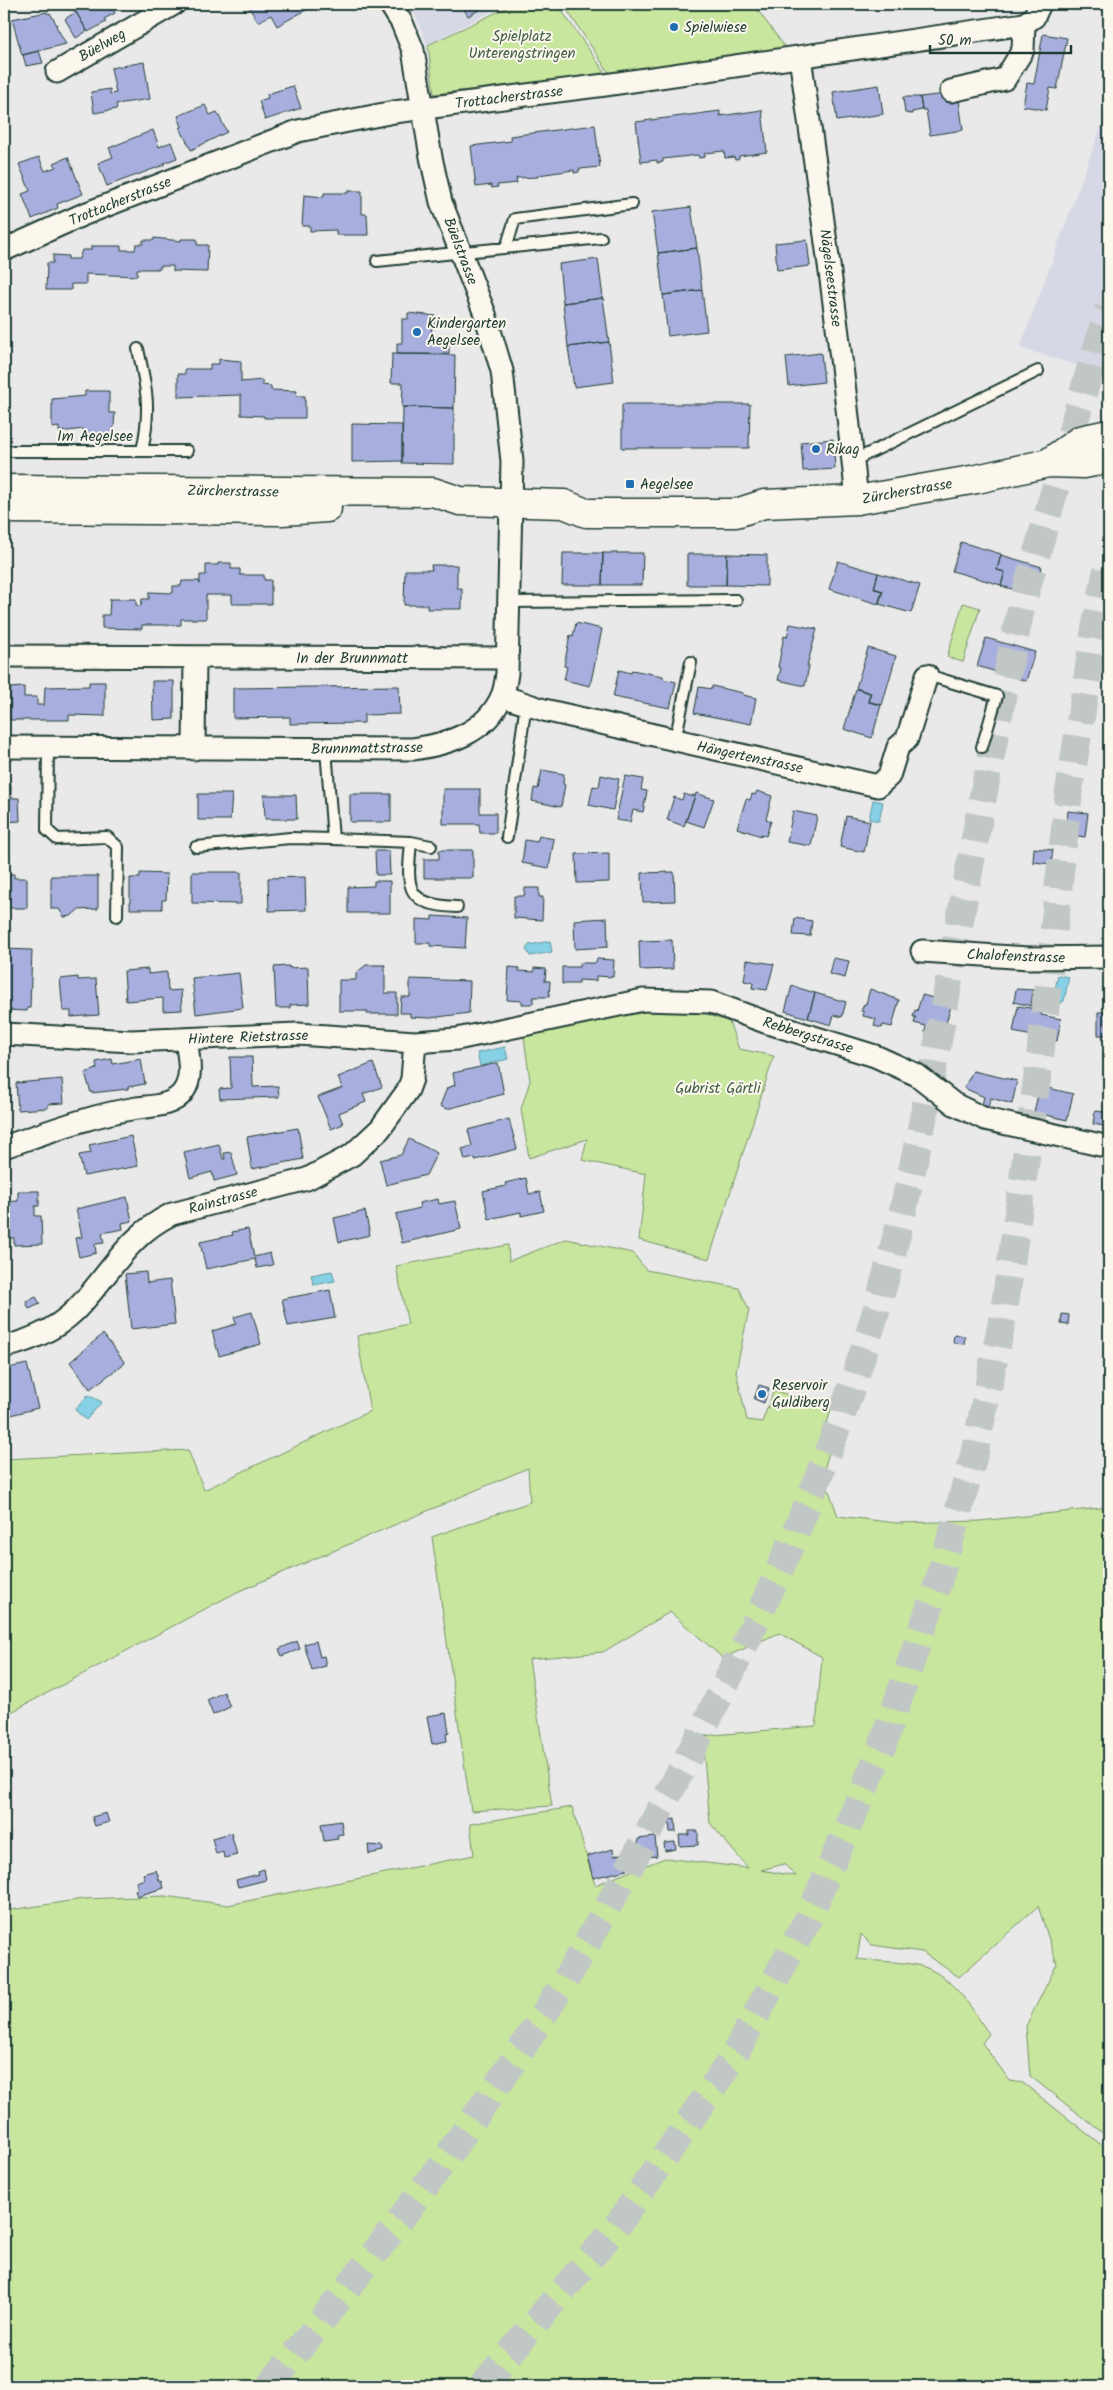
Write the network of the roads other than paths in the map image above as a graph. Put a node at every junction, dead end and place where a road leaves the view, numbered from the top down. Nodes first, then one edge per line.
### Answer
1 (174, 4) edge
2 (390, 4) edge
3 (1033, 15) edge
4 (800, 57) junction
5 (57, 72) dead end
6 (950, 91) dead end
7 (423, 108) junction
8 (632, 204) dead end
9 (601, 238) dead end
10 (506, 248) junction
11 (4, 250) edge
12 (462, 254) junction
13 (377, 261) dead end
14 (138, 349) dead end
15 (1038, 371) dead end
16 (1109, 434) edge
17 (4, 451) edge
18 (142, 451) junction
19 (187, 451) dead end
20 (1109, 459) edge
21 (853, 460) junction
22 (1048, 463) junction
23 (4, 488) edge
24 (857, 500) junction
25 (460, 501) junction
26 (511, 503) junction
27 (4, 509) edge
28 (736, 600) dead end
29 (509, 602) junction
30 (4, 656) edge
31 (195, 657) junction
32 (508, 658) junction
33 (691, 662) dead end
34 (927, 675) joint
35 (502, 696) junction
36 (526, 704) junction
37 (675, 741) junction
38 (4, 747) edge
39 (982, 747) dead end
40 (48, 748) junction
41 (194, 749) junction
42 (326, 749) junction
43 (507, 837) dead end
44 (333, 839) junction
45 (411, 842) junction
46 (430, 846) dead end
47 (196, 847) dead end
48 (457, 907) dead end
49 (117, 916) dead end
50 (922, 951) dead end
51 (1109, 957) edge
52 (491, 1031) joint
53 (4, 1034) edge
54 (186, 1039) junction
55 (416, 1042) junction
56 (4, 1147) edge
57 (1109, 1147) edge
58 (4, 1347) edge

1 - 5 street, Büelweg
2 - 7 street, Büelstrasse
3 - 4 street, Trottacherstrasse
3 - 6 street
4 - 7 street, Trottacherstrasse
4 - 21 street, Nägelseestrasse
7 - 11 street, Trottacherstrasse
7 - 12 street, Büelstrasse
8 - 10 lane
9 - 10 lane
10 - 12 lane
12 - 13 lane
12 - 26 street, Büelstrasse
14 - 18 lane
15 - 21 lane
16 - 22 main road, Zürcherstrasse
17 - 18 lane, Im Aegelsee
18 - 19 lane, Im Aegelsee
20 - 22 main road, Zürcherstrasse
21 - 24 street, Nägelseestrasse
22 - 24 main road, Zürcherstrasse
23 - 25 main road, Zürcherstrasse
24 - 26 main road, Zürcherstrasse
25 - 26 main road, Zürcherstrasse
25 - 27 main road, Zürcherstrasse
26 - 29 street, Brunnmattstrasse
28 - 29 lane
29 - 32 street, Brunnmattstrasse
30 - 31 street, In der Brunnmatt
31 - 32 street, In der Brunnmatt
31 - 41 street
32 - 35 street, Brunnmattstrasse
33 - 37 lane
34 - 37 street, Hängertenstrasse
34 - 39 lane
35 - 36 street, Hängertenstrasse
35 - 42 street, Brunnmattstrasse
36 - 37 street, Hängertenstrasse
36 - 43 lane
38 - 40 street, Brunnmattstrasse
40 - 41 street, Brunnmattstrasse
40 - 49 lane
41 - 42 street, Brunnmattstrasse
42 - 44 lane
44 - 45 lane
44 - 47 lane
45 - 46 lane
45 - 48 lane
50 - 51 street, Chalofenstrasse
52 - 55 street, Hintere Rietstrasse
52 - 57 street, Rebbergstrasse
53 - 54 street, Hintere Rietstrasse
54 - 55 street, Hintere Rietstrasse
54 - 56 street
55 - 58 street, Rainstrasse

